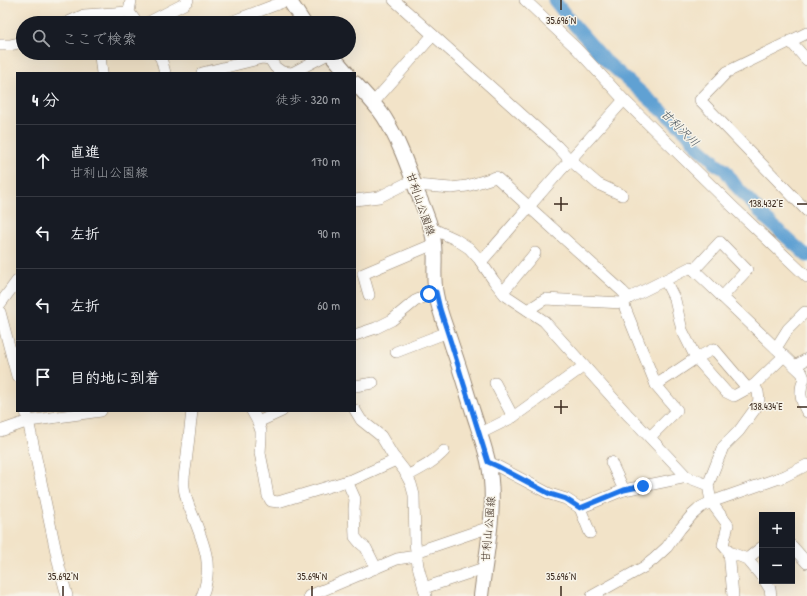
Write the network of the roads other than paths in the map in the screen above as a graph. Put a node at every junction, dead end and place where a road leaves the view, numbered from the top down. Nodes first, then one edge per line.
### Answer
1 (130, 0) edge
2 (188, 0) edge
3 (288, 0) edge
4 (394, 0) edge
5 (525, 0) edge
6 (129, 12) junction
7 (82, 16) edge
8 (93, 16) edge
9 (116, 16) edge
10 (132, 16) edge
11 (161, 16) edge
12 (246, 16) edge
13 (299, 16) edge
14 (807, 33) edge
15 (433, 35) junction
16 (790, 41) junction
17 (16, 44) edge
18 (0, 45) edge
19 (100, 60) edge
20 (162, 60) edge
21 (254, 60) edge
22 (271, 60) edge
23 (317, 60) edge
24 (336, 60) edge
25 (807, 60) edge
26 (102, 72) edge
27 (165, 72) edge
28 (206, 72) edge
29 (282, 72) edge
30 (294, 72) edge
31 (346, 72) edge
32 (357, 89) edge
33 (624, 100) junction
34 (373, 103) junction
35 (570, 160) junction
36 (414, 183) junction
37 (622, 195) dead end
38 (356, 200) edge
39 (529, 207) junction
40 (807, 211) edge
41 (431, 228) junction
42 (434, 244) junction
43 (535, 253) dead end
44 (482, 262) junction
45 (694, 270) junction
46 (807, 277) edge
47 (665, 280) junction
48 (16, 282) edge
49 (436, 292) junction
50 (503, 292) junction
51 (369, 295) dead end
52 (722, 297) junction
53 (626, 301) junction
54 (0, 304) edge
55 (528, 310) junction
56 (0, 312) edge
57 (805, 312) dead end
58 (448, 332) junction
59 (356, 335) edge
60 (396, 352) dead end
61 (780, 352) junction
62 (696, 358) junction
63 (807, 359) edge
64 (584, 366) junction
65 (729, 366) junction
66 (16, 372) edge
67 (801, 372) edge
68 (714, 379) junction
69 (495, 382) dead end
70 (372, 383) dead end
71 (656, 384) junction
72 (356, 386) edge
73 (751, 387) junction
74 (86, 412) edge
75 (192, 412) edge
76 (253, 412) edge
77 (280, 412) edge
78 (356, 412) edge
79 (807, 412) edge
80 (27, 416) edge
81 (513, 417) junction
82 (258, 422) junction
83 (0, 431) edge
84 (480, 432) junction
85 (650, 437) junction
86 (444, 451) dead end
87 (396, 460) junction
88 (488, 462) junction
89 (611, 462) dead end
90 (807, 465) edge
91 (407, 476) junction
92 (687, 477) junction
93 (347, 481) junction
94 (708, 485) junction
95 (624, 490) junction
96 (711, 502) junction
97 (580, 508) junction
98 (490, 528) junction
99 (590, 533) dead end
100 (794, 548) edge
101 (759, 550) edge
102 (729, 552) junction
103 (416, 554) junction
104 (747, 559) junction
105 (807, 563) edge
106 (376, 568) junction
107 (484, 568) junction
108 (759, 573) edge
109 (767, 584) edge
110 (425, 592) edge
111 (67, 596) edge
112 (202, 596) edge
113 (309, 596) edge
114 (481, 596) edge
115 (592, 596) edge
116 (733, 596) edge
117 (771, 596) edge

1 - 6 street
2 - 11 street
3 - 12 street
3 - 13 main road
4 - 15 street
5 - 33 street
6 - 9 street
6 - 10 street
7 - 8 street
14 - 16 street
15 - 34 street
15 - 35 street
16 - 25 street
16 - 40 street
17 - 18 street
19 - 26 street
20 - 27 street
21 - 28 street
22 - 29 street
23 - 30 street
24 - 31 main road
32 - 34 main road, 甘利山公園線
33 - 35 street
33 - 46 street
34 - 36 main road, 甘利山公園線
35 - 37 street
35 - 39 street
36 - 38 street
36 - 39 street
36 - 41 main road, 甘利山公園線
39 - 44 street
39 - 53 street
41 - 42 main road, 甘利山公園線
41 - 44 street
42 - 49 main road, 甘利山公園線
42 - 51 street
43 - 50 street
44 - 50 street
45 - 47 street
45 - 52 street
45 - 52 street
47 - 53 street
47 - 62 street
48 - 54 street
49 - 58 main road, 甘利山公園線
49 - 59 street
50 - 55 street
52 - 61 street
53 - 55 street
53 - 71 street
55 - 64 street
56 - 66 street
57 - 61 street
58 - 60 street
58 - 84 main road, 甘利山公園線
61 - 67 street
61 - 73 street
62 - 65 street
62 - 68 street
62 - 71 street
63 - 67 street
64 - 81 street
64 - 85 street
65 - 68 street
65 - 73 street
67 - 79 street
68 - 73 street
69 - 81 street
70 - 72 street
71 - 85 street
73 - 94 street
74 - 80 street
75 - 112 street
76 - 82 street
77 - 82 street
78 - 87 street
80 - 83 street
80 - 111 street
81 - 84 street
82 - 93 street
84 - 88 main road, 甘利山公園線
85 - 92 street
86 - 91 street
87 - 91 street
87 - 93 street
88 - 97 street
88 - 98 main road, 甘利山公園線
89 - 95 street
90 - 96 street
91 - 103 street
92 - 94 street
92 - 95 street
93 - 106 street
94 - 96 street
95 - 97 street
96 - 102 street
96 - 115 street
97 - 99 street
98 - 103 street
98 - 107 main road, 甘利山公園線
100 - 105 street
101 - 104 street
102 - 104 street
102 - 116 street
103 - 106 street
103 - 110 street
104 - 108 street
106 - 113 street
107 - 110 street
107 - 114 main road, 甘利山公園線
109 - 117 street

